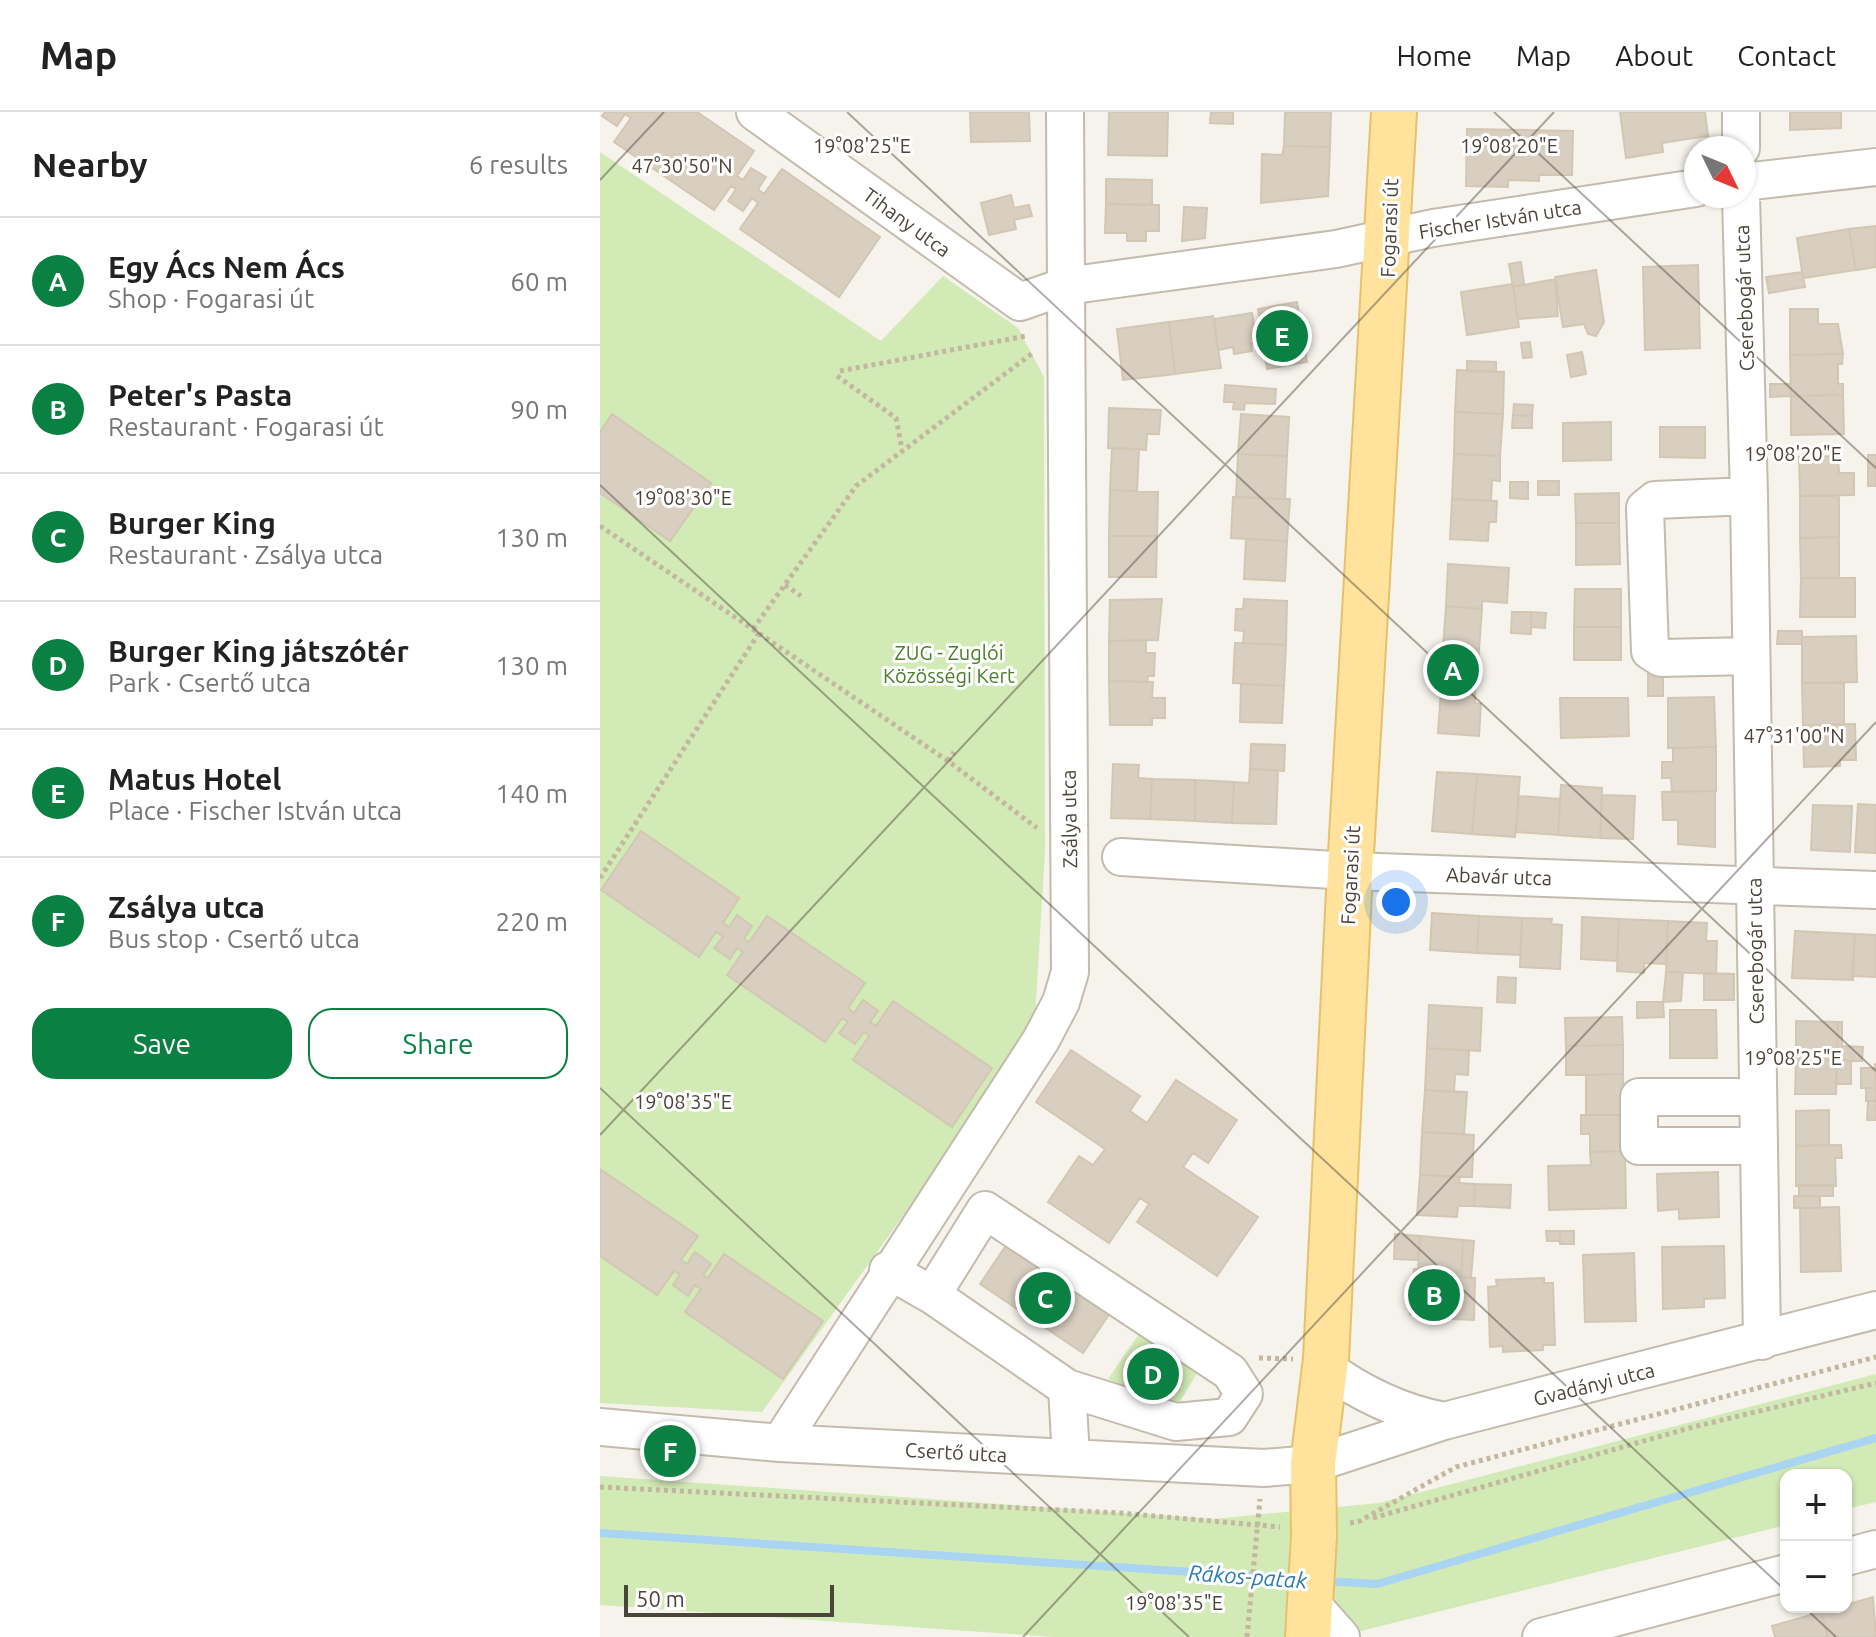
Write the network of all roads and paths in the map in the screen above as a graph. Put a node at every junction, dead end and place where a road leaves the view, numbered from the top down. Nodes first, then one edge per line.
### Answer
1 (755, 112) edge
2 (1065, 112) edge
3 (1394, 112) edge
4 (1741, 112) edge
5 (1741, 136) edge
6 (1876, 167) edge
7 (1756, 181) edge
8 (1684, 190) edge
9 (1741, 208) edge
10 (1388, 237) junction
11 (1066, 286) junction
12 (1031, 335) dead end
13 (1041, 346) dead end
14 (902, 449) junction
15 (1749, 496) junction
16 (600, 526) edge
17 (785, 585) junction
18 (801, 596) dead end
19 (753, 629) junction
20 (759, 633) junction
21 (1750, 656) junction
22 (954, 752) dead end
23 (948, 761) junction
24 (1069, 843) junction
25 (1121, 857) dead end
26 (1350, 871) junction
27 (600, 878) edge
28 (1753, 885) junction
29 (1876, 890) edge
30 (1757, 1097) junction
31 (1758, 1146) junction
32 (888, 1270) junction
33 (932, 1295) junction
34 (1876, 1310) edge
35 (1762, 1341) junction
36 (1325, 1367) junction
37 (1876, 1383) edge
38 (1067, 1388) junction
39 (1444, 1421) junction
40 (600, 1427) edge
41 (780, 1443) junction
42 (1071, 1457) junction
43 (1313, 1464) junction
44 (1360, 1521) dead end
45 (1256, 1537) dead end
46 (1876, 1549) edge
47 (1852, 1555) edge
48 (1780, 1575) edge
49 (1308, 1619) edge
50 (1247, 1637) edge
51 (1341, 1637) edge
52 (1541, 1637) edge

1 - 11 street, Tihany utca
2 - 11 street, Zsálya utca
3 - 10 main road, Fogarasi út
4 - 5 street
6 - 7 street
8 - 10 street, Fischer István utca
9 - 15 street, Cserebogár utca
10 - 11 street, Fischer István utca
10 - 26 main road, Fogarasi út
11 - 24 street, Zsálya utca
12 - 14 path
13 - 14 path
14 - 17 path
15 - 21 street, Cserebogár utca
15 - 21 street
16 - 19 path
17 - 18 path
17 - 19 path
19 - 20 path
20 - 23 path
20 - 27 path
21 - 28 street, Cserebogár utca
22 - 23 path
23 - 24 path
24 - 32 street, Zsálya utca
25 - 26 street, Abavár utca
26 - 28 street, Abavár utca
26 - 36 main road, Fogarasi út
28 - 29 street, Abavár utca
28 - 30 street, Cserebogár utca
30 - 31 street, Cserebogár utca
30 - 31 street
31 - 35 street, Cserebogár utca
32 - 33 street
32 - 41 street, Zsálya utca
33 - 38 street
33 - 38 street
34 - 35 street, Gvadányi utca
35 - 39 street, Gvadányi utca
36 - 39 street
36 - 43 main road, Fogarasi út
37 - 44 path
38 - 42 street
39 - 43 street, Gvadányi utca
40 - 41 street, Csertő utca
41 - 42 street, Csertő utca
42 - 43 street, Csertő utca
43 - 49 main road, Fogarasi út
45 - 50 path
46 - 47 street
48 - 52 street
49 - 51 street

